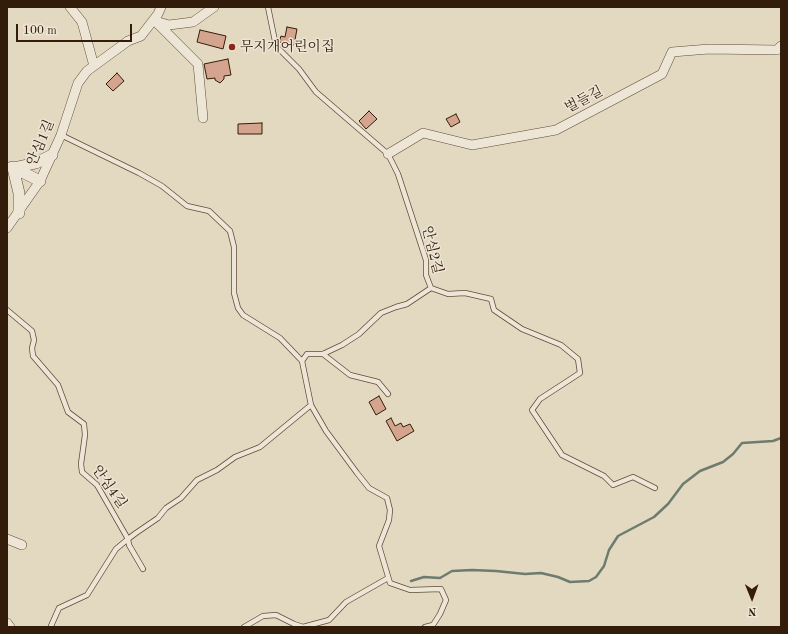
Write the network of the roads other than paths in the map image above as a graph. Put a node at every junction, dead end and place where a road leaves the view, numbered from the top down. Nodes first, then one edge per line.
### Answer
1 (70, 7) edge
2 (161, 7) edge
3 (214, 7) edge
4 (268, 7) edge
5 (154, 20) junction
6 (781, 46) edge
7 (94, 66) junction
8 (203, 118) dead end
9 (61, 135) junction
10 (388, 154) junction
11 (52, 155) junction
12 (10, 167) edge
13 (40, 181) junction
14 (19, 213) junction
15 (7, 228) edge
16 (431, 288) junction
17 (7, 310) edge
18 (323, 354) junction
19 (302, 360) junction
20 (388, 394) dead end
21 (311, 405) junction
22 (655, 488) dead end
23 (7, 539) edge
24 (128, 539) junction
25 (22, 545) dead end
26 (143, 569) dead end
27 (388, 578) junction
28 (7, 623) edge
29 (10, 627) edge
30 (52, 627) edge
31 (244, 627) edge
32 (425, 627) edge

1 - 7 street
2 - 5 street, 안심1길
3 - 5 street
4 - 10 lane, 안심2길
5 - 7 street, 안심1길
5 - 8 street
6 - 10 street, 벌들길
7 - 9 street, 안심1길
9 - 11 street, 안심1길
9 - 19 lane
10 - 16 lane, 안심2길
11 - 12 street
11 - 13 street, 안심1길
12 - 13 street
12 - 14 street
13 - 14 street, 안심1길
14 - 15 street, 안심1길
16 - 18 lane
16 - 22 lane, 안심2길
17 - 24 lane, 안심4길
18 - 19 lane
18 - 20 lane
19 - 21 lane
21 - 24 lane
21 - 27 lane
23 - 25 street
24 - 26 lane
24 - 30 lane
27 - 31 lane
27 - 32 lane
28 - 29 street

